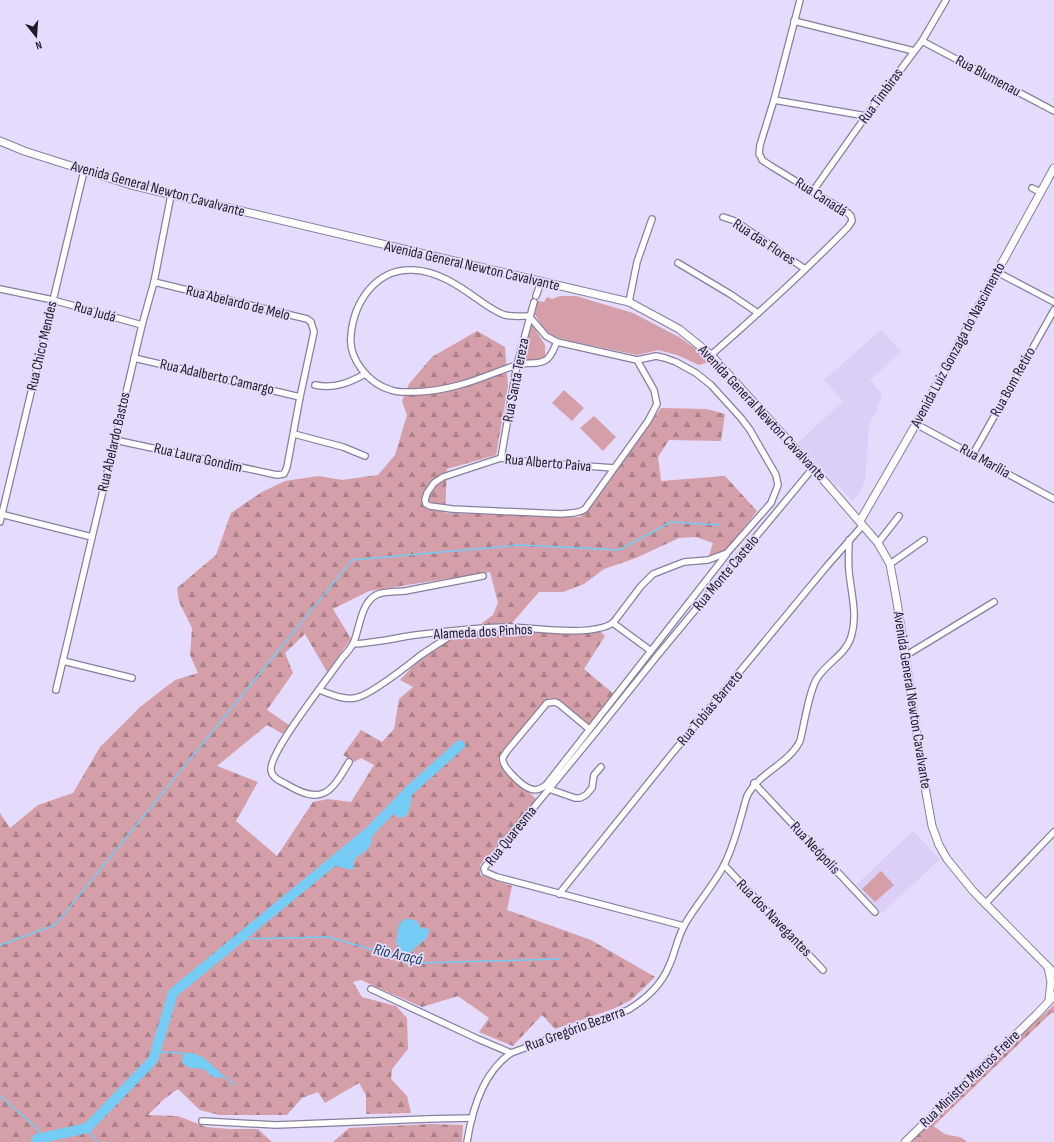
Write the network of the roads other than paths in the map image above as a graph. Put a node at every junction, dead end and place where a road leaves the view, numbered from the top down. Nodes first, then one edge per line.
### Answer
1 (800, 0) edge
2 (946, 0) edge
3 (794, 21) junction
4 (922, 41) junction
5 (914, 51) junction
6 (774, 100) junction
7 (1054, 111) edge
8 (866, 116) junction
9 (0, 141) edge
10 (1054, 168) edge
11 (84, 170) junction
12 (1032, 188) dead end
13 (814, 191) junction
14 (1040, 192) junction
15 (172, 195) junction
16 (723, 217) dead end
17 (652, 220) dead end
18 (678, 263) dead end
19 (805, 269) junction
20 (996, 272) junction
21 (154, 282) junction
22 (541, 282) junction
23 (0, 289) edge
24 (54, 300) junction
25 (629, 302) junction
26 (1054, 302) edge
27 (1054, 310) edge
28 (758, 313) junction
29 (529, 316) junction
30 (142, 325) junction
31 (557, 342) junction
32 (711, 355) junction
33 (134, 358) junction
34 (637, 360) junction
35 (517, 364) junction
36 (365, 374) junction
37 (315, 385) dead end
38 (300, 397) junction
39 (916, 424) junction
40 (294, 434) junction
41 (115, 440) junction
42 (973, 454) junction
43 (365, 456) dead end
44 (501, 458) junction
45 (614, 468) junction
46 (813, 468) junction
47 (1054, 499) edge
48 (1, 514) edge
49 (899, 516) dead end
50 (0, 522) edge
51 (862, 523) junction
52 (92, 537) junction
53 (849, 540) junction
54 (924, 540) dead end
55 (878, 543) junction
56 (727, 553) junction
57 (890, 564) junction
58 (483, 576) dead end
59 (994, 602) dead end
60 (613, 623) junction
61 (460, 631) junction
62 (352, 644) junction
63 (651, 650) junction
64 (905, 656) junction
65 (63, 661) junction
66 (132, 678) dead end
67 (640, 678) joint
68 (56, 690) dead end
69 (319, 690) junction
70 (589, 729) junction
71 (349, 762) dead end
72 (601, 767) dead end
73 (754, 784) junction
74 (549, 789) junction
75 (1054, 832) edge
76 (724, 865) junction
77 (560, 894) junction
78 (985, 904) junction
79 (876, 912) dead end
80 (684, 926) junction
81 (1048, 967) junction
82 (824, 970) dead end
83 (1054, 973) edge
84 (372, 989) dead end
85 (1053, 1001) edge
86 (511, 1053) junction
87 (472, 1118) junction
88 (202, 1121) dead end
89 (467, 1142) edge
90 (904, 1142) edge

1 - 3 street, Rua Canadá
2 - 4 street, Rua Timbiras
3 - 5 street
3 - 6 street, Rua Canadá
4 - 5 street, Rua Timbiras
4 - 7 street, Rua Blumenau
5 - 8 street, Rua Timbiras
6 - 8 street
6 - 13 street, Rua Canadá
8 - 13 street, Rua Timbiras
9 - 11 main road, Avenida General Newton Cavalvante
10 - 14 main road, Avenida Luiz Gonzaga do Nascimento
11 - 15 main road, Avenida General Newton Cavalvante
11 - 24 street, Rua Chico Mendes
12 - 14 street
13 - 19 street, Rua Canadá
14 - 20 main road, Avenida Luiz Gonzaga do Nascimento
15 - 21 street, Rua Abelardo Bastos
15 - 22 main road, Avenida General Newton Cavalvante
16 - 19 street, Rua das Flores
17 - 25 street
18 - 28 street
19 - 28 street, Rua Canadá
20 - 26 street
20 - 39 main road, Avenida Luiz Gonzaga do Nascimento
21 - 30 street, Rua Abelardo Bastos
21 - 38 street, Rua Abelardo de Melo
22 - 25 main road, Avenida General Newton Cavalvante
22 - 29 street, Rua Santa Tereza
23 - 24 street, Rua Judá
24 - 30 street, Rua Judá
24 - 48 street, Rua Chico Mendes
25 - 32 main road, Avenida General Newton Cavalvante
27 - 42 street, Rua Bom Retiro
28 - 32 street, Rua Canadá
29 - 31 street
29 - 35 street, Rua Santa Tereza
29 - 36 street
30 - 33 street, Rua Abelardo Bastos
31 - 34 street
31 - 35 street
32 - 46 main road, Avenida General Newton Cavalvante
33 - 38 street, Rua Adalberto Camargo
33 - 41 street, Rua Abelardo Bastos
34 - 45 street
34 - 56 street
35 - 36 street
35 - 44 street, Rua Santa Tereza
36 - 37 street
38 - 40 street
39 - 42 street, Rua Marília
39 - 51 main road, Avenida Luiz Gonzaga do Nascimento
40 - 41 street, Rua Laura Gondim
40 - 43 street
41 - 52 street, Rua Abelardo Bastos
42 - 47 street, Rua Marília
44 - 45 street, Rua Alberto Paiva
44 - 45 street, Rua Alberto Paiva
46 - 51 main road, Avenida General Newton Cavalvante
46 - 67 street, Rua Monte Castelo
48 - 50 street, Rua Chico Mendes
48 - 52 street
49 - 55 street
51 - 53 street, Rua Tobias Barreto
51 - 55 main road, Avenida General Newton Cavalvante
52 - 65 street, Rua Abelardo Bastos
53 - 73 street, Rua Gregório Bezerra
53 - 77 street, Rua Tobias Barreto
54 - 57 street
55 - 57 main road, Avenida General Newton Cavalvante
56 - 60 street
56 - 63 street
57 - 64 main road, Avenida General Newton Cavalvante
58 - 62 street
59 - 64 street
60 - 61 street, Alameda dos Pinhos
60 - 63 street
61 - 62 street, Alameda dos Pinhos
61 - 69 street
62 - 69 street
63 - 70 street
64 - 78 main road, Avenida General Newton Cavalvante
65 - 66 street
65 - 68 street, Rua Abelardo Bastos
67 - 74 street, Rua Quaresma
69 - 71 street
70 - 70 street
72 - 74 street
73 - 76 street, Rua Gregório Bezerra
73 - 79 street, Rua Neópolis
74 - 77 street, Rua Quaresma
75 - 78 street
76 - 80 street, Rua Gregório Bezerra
76 - 82 street, Rua dos Navegantes
77 - 80 street, Rua Quaresma
78 - 81 main road, Avenida General Newton Cavalvante
80 - 86 street, Rua Gregório Bezerra
81 - 83 main road, Avenida General Newton Cavalvante
81 - 85 main road
84 - 86 street
85 - 90 main road, Rua Ministro Marcos Freire
86 - 87 street, Rua Gregório Bezerra
87 - 88 street
87 - 89 street, Rua Gregório Bezerra

